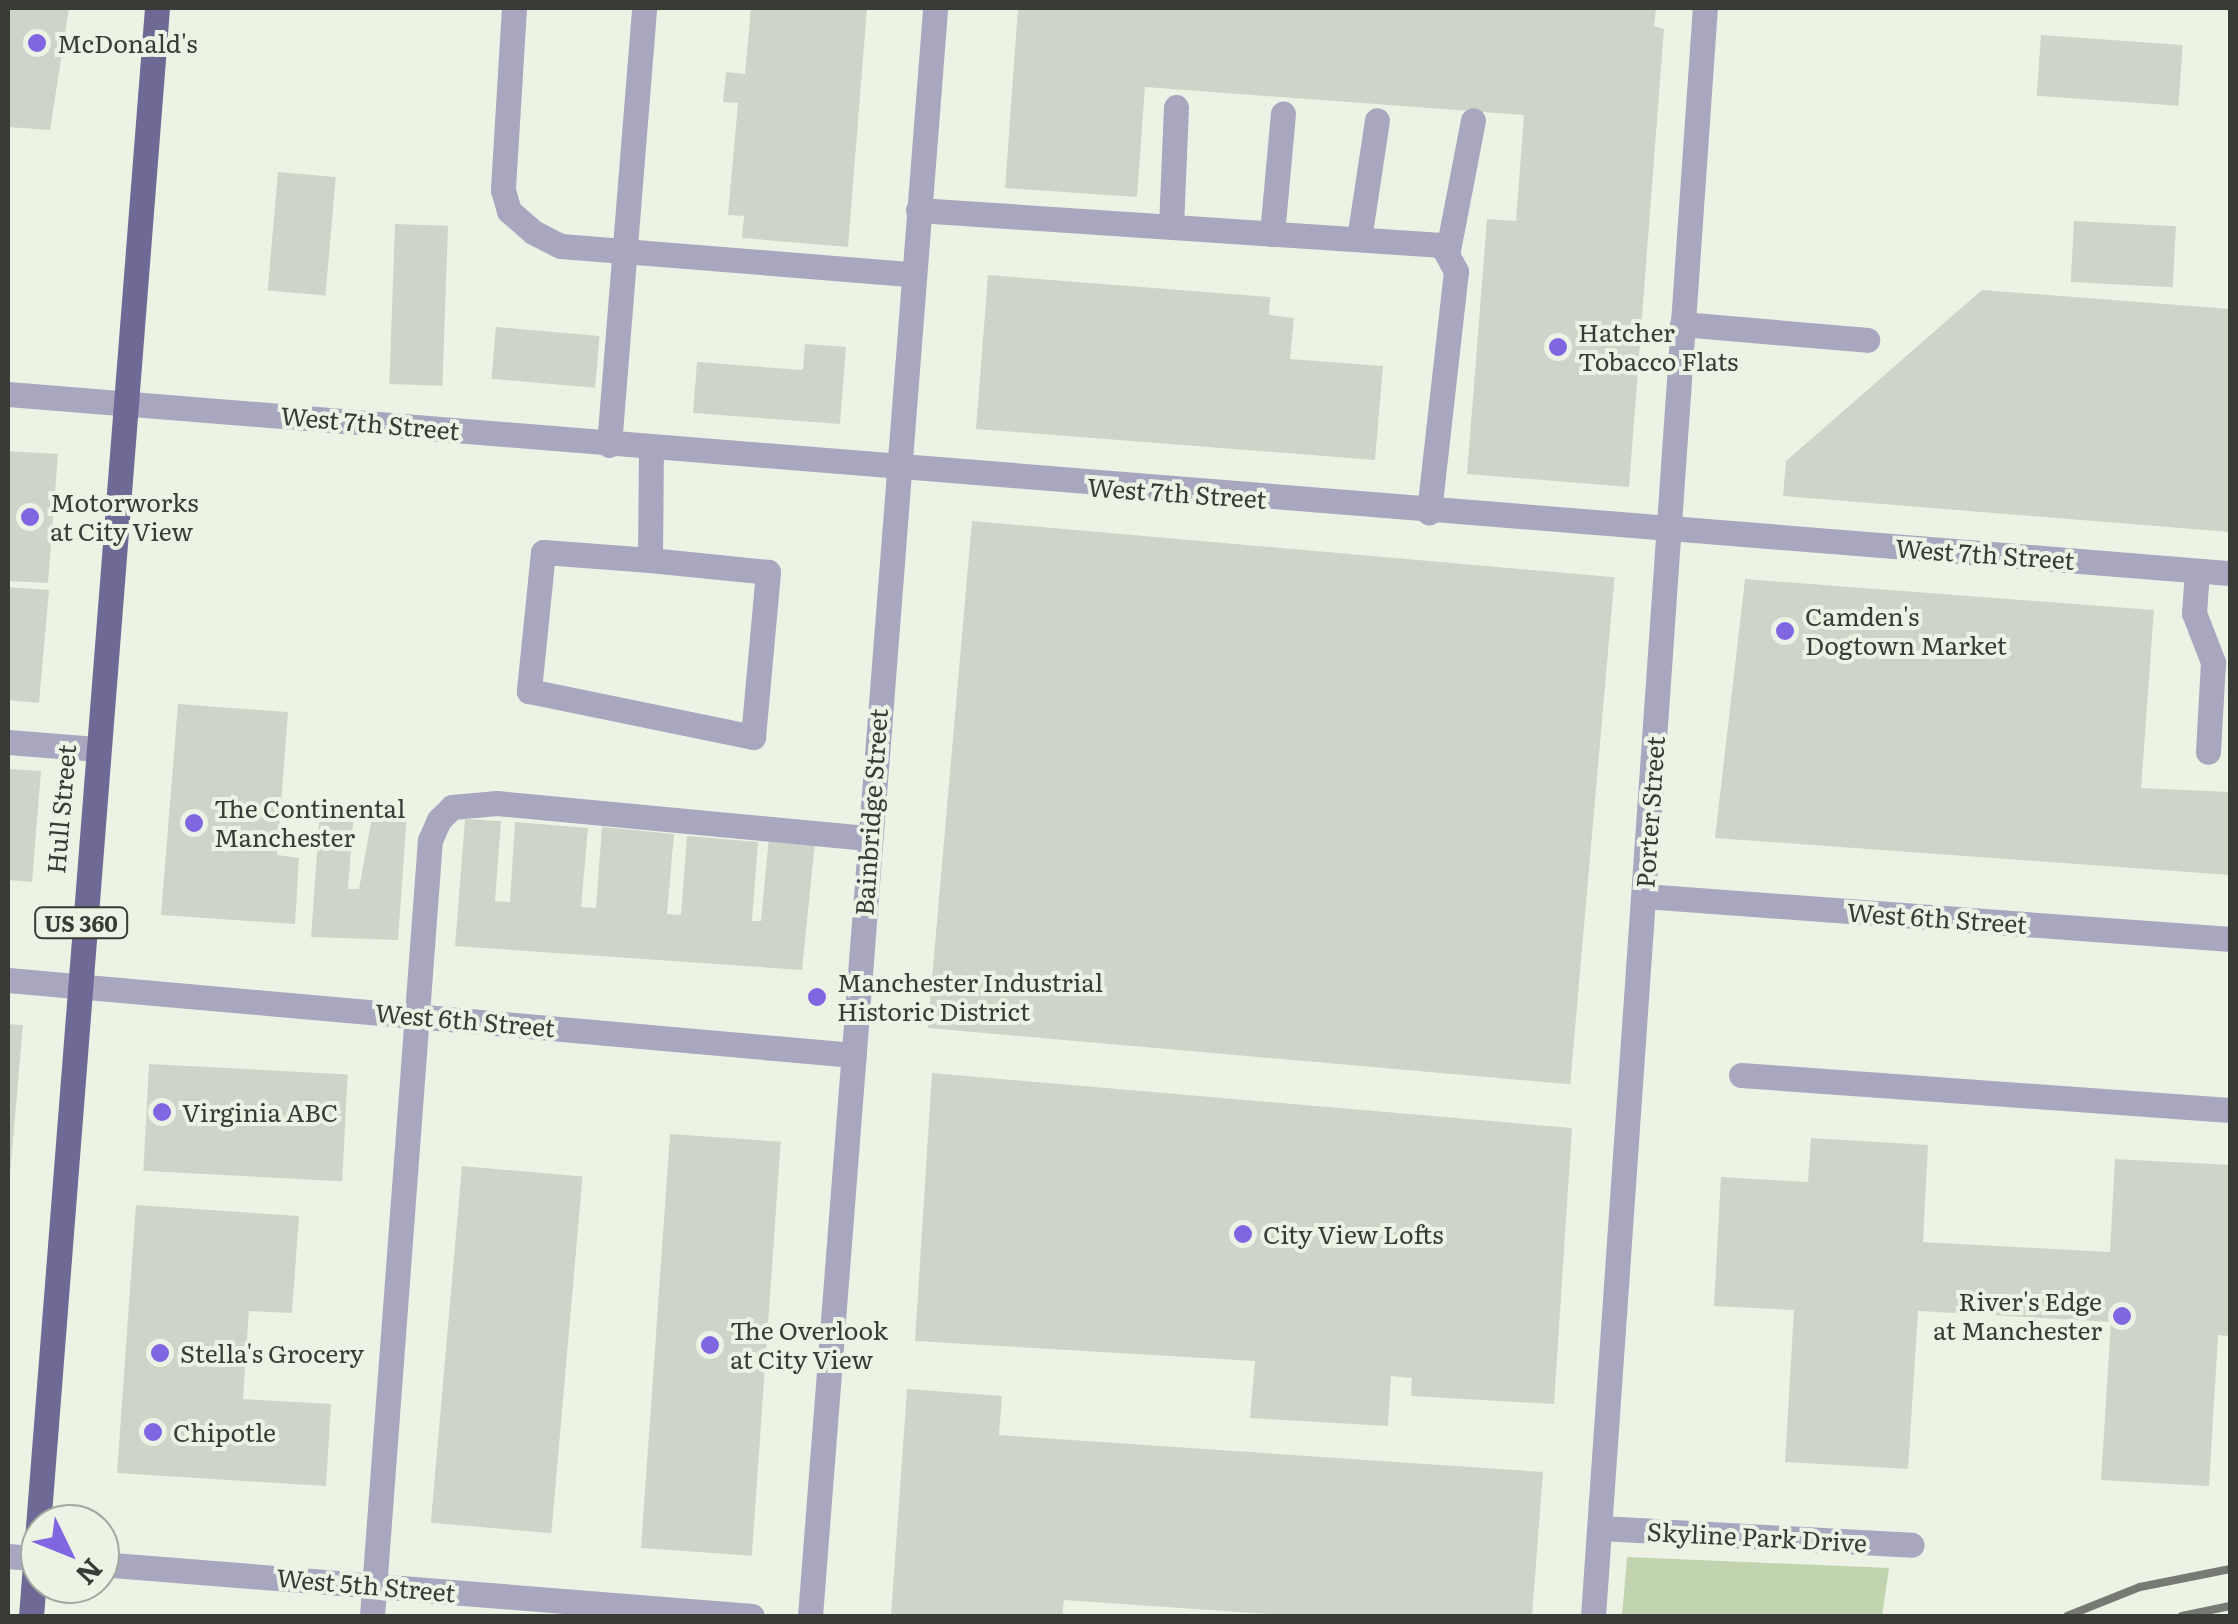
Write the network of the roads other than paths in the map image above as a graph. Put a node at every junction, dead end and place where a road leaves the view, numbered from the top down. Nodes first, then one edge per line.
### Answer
1 (157, 8) edge
2 (514, 8) edge
3 (644, 8) edge
4 (934, 8) edge
5 (1706, 8) edge
6 (1176, 107) dead end
7 (1283, 113) dead end
8 (1376, 120) dead end
9 (1473, 120) dead end
10 (918, 210) junction
11 (1171, 226) junction
12 (1272, 234) junction
13 (1359, 240) junction
14 (624, 250) junction
15 (1448, 250) junction
16 (912, 274) junction
17 (1682, 324) junction
18 (1867, 340) dead end
19 (8, 394) edge
20 (125, 400) junction
21 (609, 445) junction
22 (651, 449) junction
23 (895, 472) junction
24 (1430, 512) junction
25 (1668, 530) junction
26 (650, 560) junction
27 (2197, 571) junction
28 (2230, 573) edge
29 (8, 742) edge
30 (96, 749) junction
31 (2208, 752) dead end
32 (869, 838) junction
33 (1644, 896) junction
34 (2230, 940) edge
35 (8, 980) edge
36 (76, 985) junction
37 (416, 1016) junction
38 (854, 1056) junction
39 (1741, 1074) dead end
40 (2230, 1110) edge
41 (42, 1504) edge
42 (1601, 1528) junction
43 (1912, 1545) dead end
44 (120, 1566) edge
45 (374, 1586) junction
46 (372, 1616) edge
47 (752, 1616) edge
48 (810, 1616) edge
49 (1594, 1616) edge

1 - 20 main road, Hull Street / US 360
2 - 14 street
3 - 14 street
4 - 10 street, Bainbridge Street
5 - 17 street, Porter Street
6 - 11 street
7 - 12 street
8 - 13 street
9 - 15 street
10 - 11 street
10 - 16 street, Bainbridge Street
11 - 12 street
12 - 13 street
13 - 15 street
14 - 16 street
14 - 21 street
15 - 24 street
16 - 23 street, Bainbridge Street
17 - 18 street
17 - 25 street, Porter Street
19 - 20 street, West 7th Street
20 - 21 street, West 7th Street
20 - 30 main road, Hull Street / US 360
21 - 22 street, West 7th Street
22 - 23 street, West 7th Street
22 - 26 street
23 - 24 street, West 7th Street
23 - 32 street, Bainbridge Street
24 - 25 street, West 7th Street
25 - 27 street, West 7th Street
25 - 33 street, Porter Street
26 - 26 street
27 - 28 street, West 7th Street
27 - 31 street
29 - 30 street
30 - 36 main road, Hull Street / US 360
32 - 37 street
32 - 38 street, Bainbridge Street
33 - 34 street, West 6th Street
33 - 42 street, Porter Street
35 - 36 street, West 6th Street
36 - 37 street, West 6th Street
36 - 41 main road, Hull Street / US 360
37 - 38 street, West 6th Street
37 - 45 street
38 - 48 street, Bainbridge Street
39 - 40 street
42 - 43 street, Skyline Park Drive
42 - 49 street, Porter Street
44 - 45 street, West 5th Street
45 - 46 street
45 - 47 street, West 5th Street

